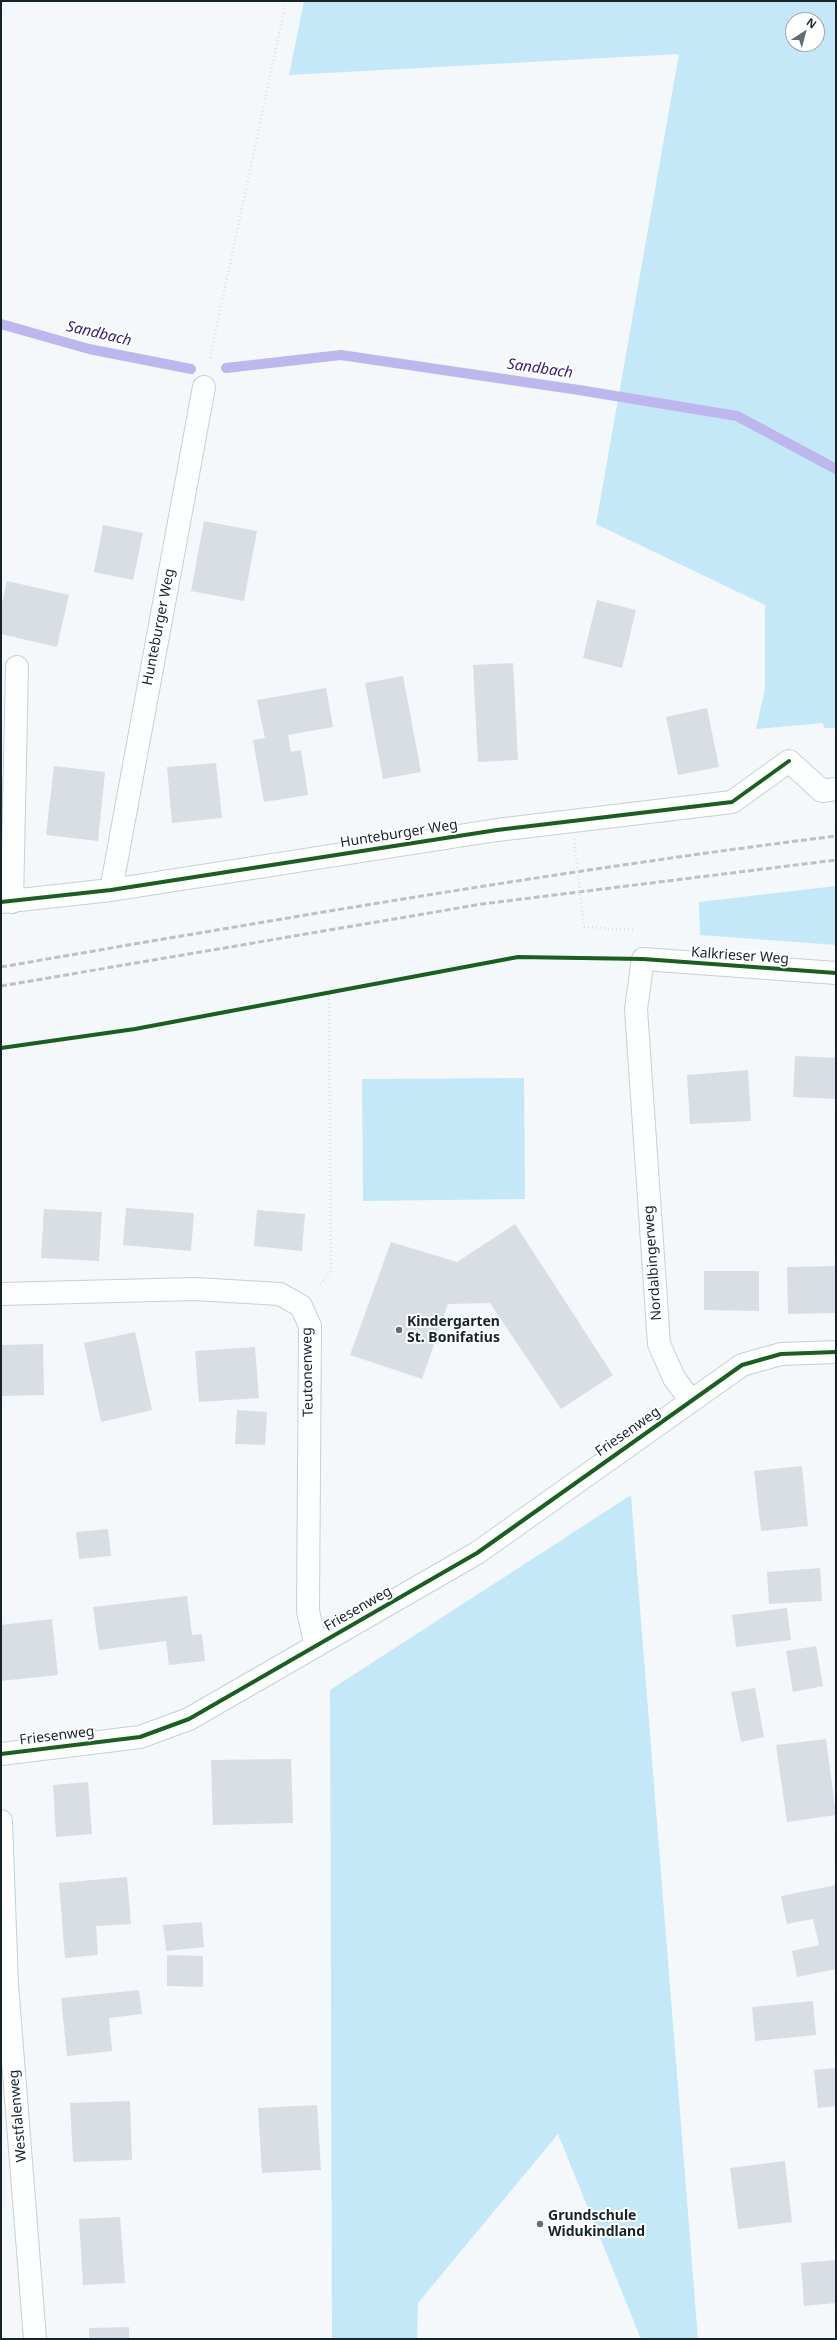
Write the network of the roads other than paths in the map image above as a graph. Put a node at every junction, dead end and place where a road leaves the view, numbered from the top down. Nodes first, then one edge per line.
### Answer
1 (204, 387) road end
2 (17, 668) dead end
3 (836, 789) edge
4 (111, 890) junction
5 (7, 902) edge
6 (643, 959) joint
7 (836, 974) edge
8 (1, 1294) edge
9 (836, 1352) edge
10 (691, 1401) junction
11 (316, 1646) junction
12 (1, 1754) edge
13 (1, 1821) edge
14 (4, 1985) edge
15 (35, 2339) edge

1 - 4 street, Hunteburger Weg
2 - 5 street
3 - 4 street, Hunteburger Weg
4 - 5 street, Hunteburger Weg
6 - 7 street, Kalkrieser Weg
6 - 10 street, Nordalbingerweg
8 - 11 street, Teutonenweg
9 - 10 street
10 - 11 street, Friesenweg
11 - 12 street, Friesenweg
13 - 14 street, Westfalenweg
14 - 15 street, Westfalenweg

